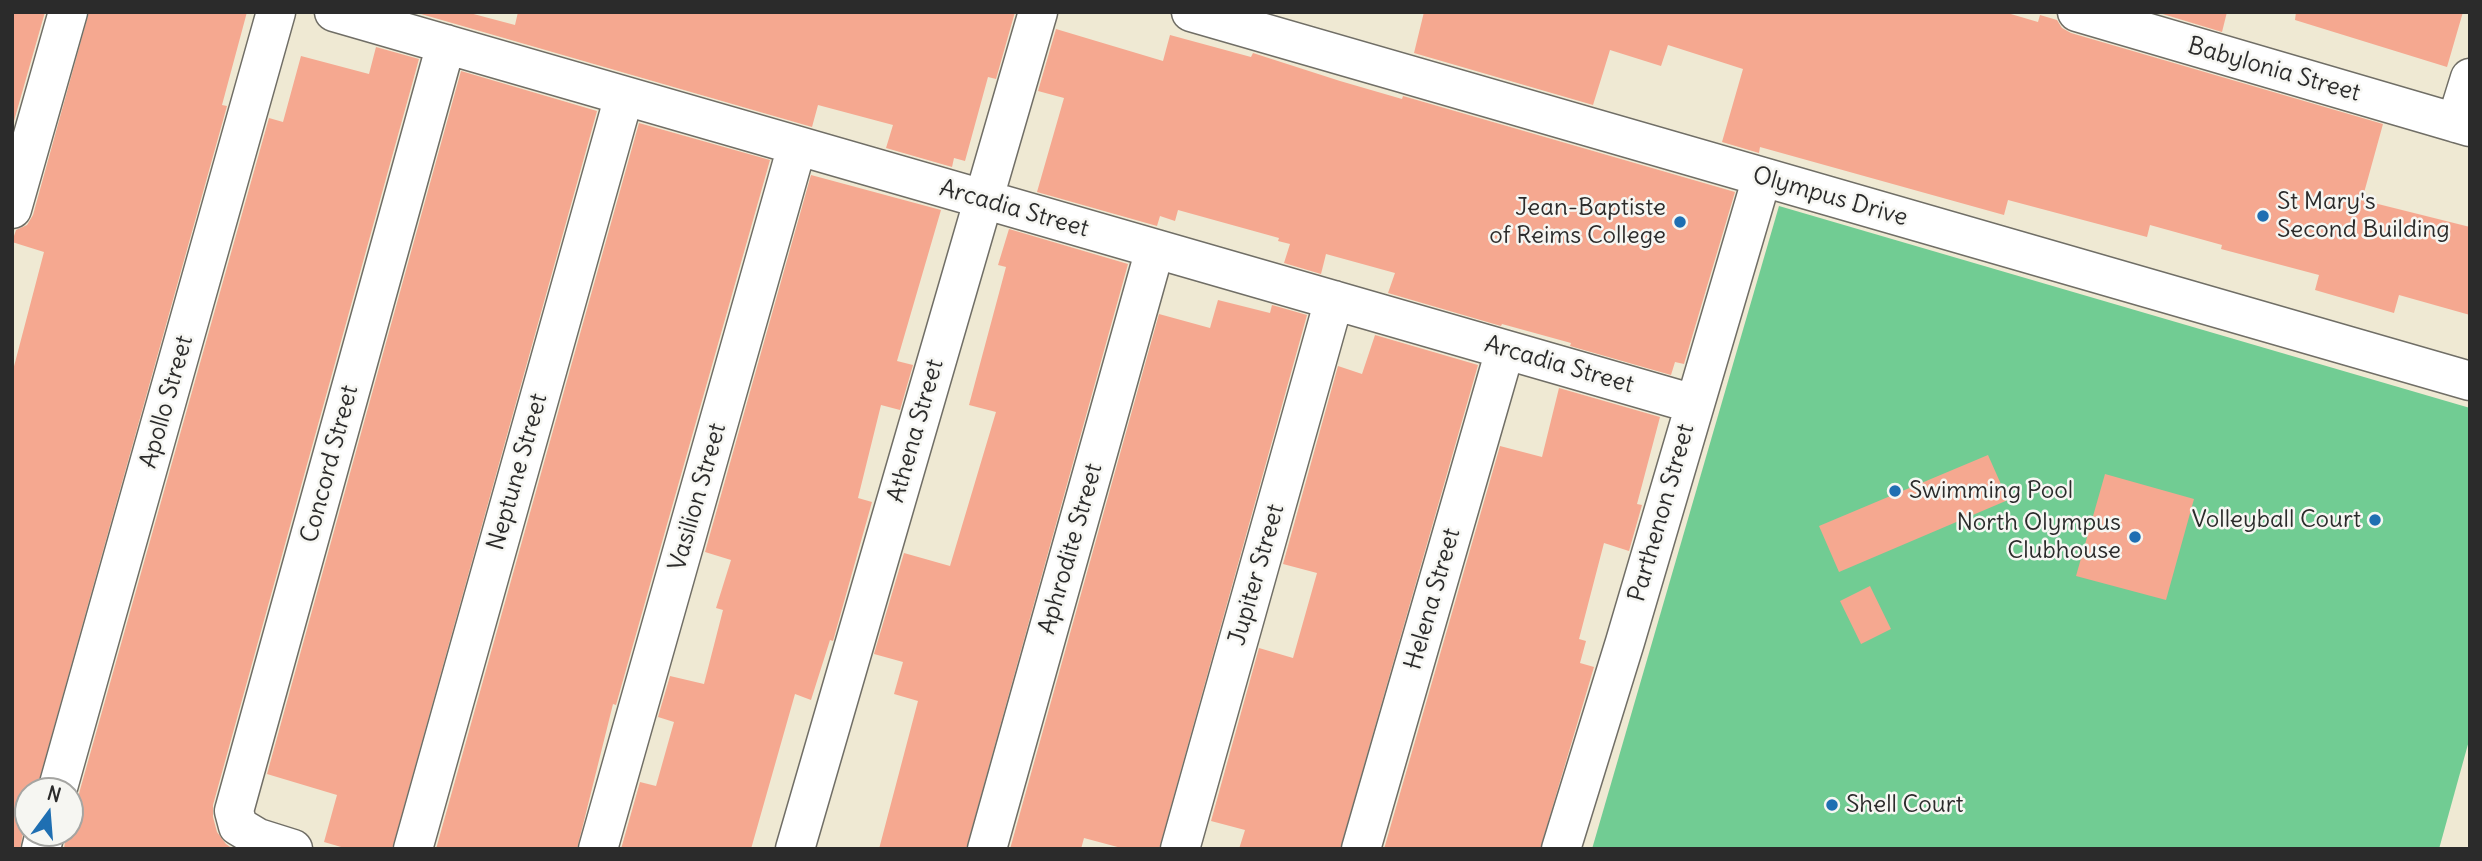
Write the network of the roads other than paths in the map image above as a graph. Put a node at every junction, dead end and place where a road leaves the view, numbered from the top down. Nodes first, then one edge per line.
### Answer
1 (68, 12) edge
2 (276, 12) edge
3 (334, 12) edge
4 (1038, 12) edge
5 (1191, 12) edge
6 (2077, 12) edge
7 (446, 44) junction
8 (2470, 78) edge
9 (624, 96) junction
10 (2463, 125) edge
11 (797, 146) junction
12 (1762, 177) junction
13 (984, 200) junction
14 (12, 209) edge
15 (1155, 249) junction
16 (1334, 300) junction
17 (1505, 349) junction
18 (2470, 381) edge
19 (1694, 404) junction
20 (61, 777) edge
21 (293, 849) edge
22 (413, 849) edge
23 (598, 849) edge
24 (794, 849) edge
25 (987, 849) edge
26 (1180, 849) edge
27 (1361, 849) edge
28 (1561, 849) edge

1 - 14 street
2 - 20 street, Apollo Street
3 - 7 street, Arcadia Street
4 - 13 street, Athena Street
5 - 12 street, Olympus Drive
6 - 10 street, Babylonia Street
7 - 9 street, Arcadia Street
7 - 21 street, Concord Street
8 - 10 street
9 - 11 street, Arcadia Street
9 - 22 street, Neptune Street
11 - 13 street, Arcadia Street
11 - 23 street, Vasilion Street
12 - 18 street, Olympus Drive
12 - 19 street, Parthenon Street
13 - 15 street, Arcadia Street
13 - 24 street, Athena Street
15 - 16 street, Arcadia Street
15 - 25 street, Aphrodite Street
16 - 17 street, Arcadia Street
16 - 26 street, Jupiter Street
17 - 19 street, Arcadia Street
17 - 27 street, Helena Street
19 - 28 street, Parthenon Street

